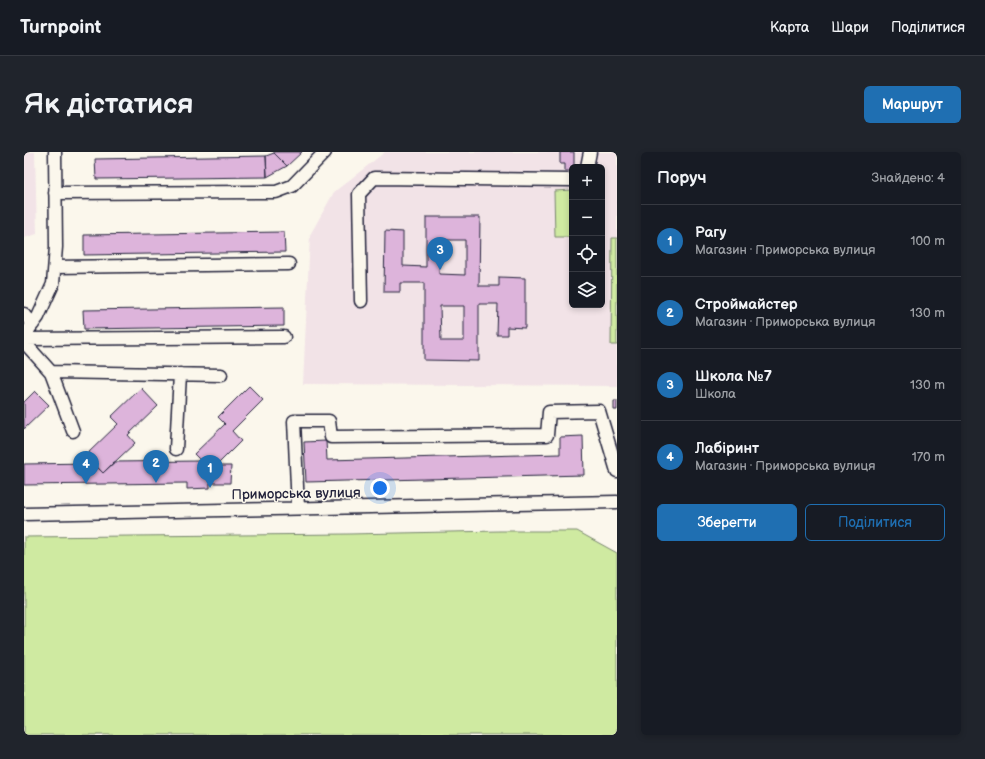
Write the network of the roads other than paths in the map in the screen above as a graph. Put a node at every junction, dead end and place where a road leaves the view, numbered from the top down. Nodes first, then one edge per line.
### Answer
1 (55, 152) edge
2 (325, 152) edge
3 (590, 152) edge
4 (588, 164) edge
5 (569, 180) edge
6 (55, 193) junction
7 (289, 264) dead end
8 (55, 267) junction
9 (361, 301) dead end
10 (24, 314) edge
11 (33, 324) junction
12 (24, 336) edge
13 (284, 337) dead end
14 (24, 341) edge
15 (51, 372) junction
16 (180, 374) junction
17 (221, 375) dead end
18 (73, 431) dead end
19 (176, 449) dead end
20 (617, 471) edge
21 (617, 502) edge
22 (298, 508) junction
23 (24, 514) edge

1 - 6 street
2 - 6 street
3 - 4 street
5 - 9 street
6 - 8 street
7 - 8 street
8 - 11 street
10 - 11 street
11 - 12 street
13 - 14 street
14 - 15 street
15 - 16 street
15 - 18 street
16 - 17 street
16 - 19 street
20 - 22 street
21 - 22 street, Приморська вулиця
22 - 23 street, Приморська вулиця

